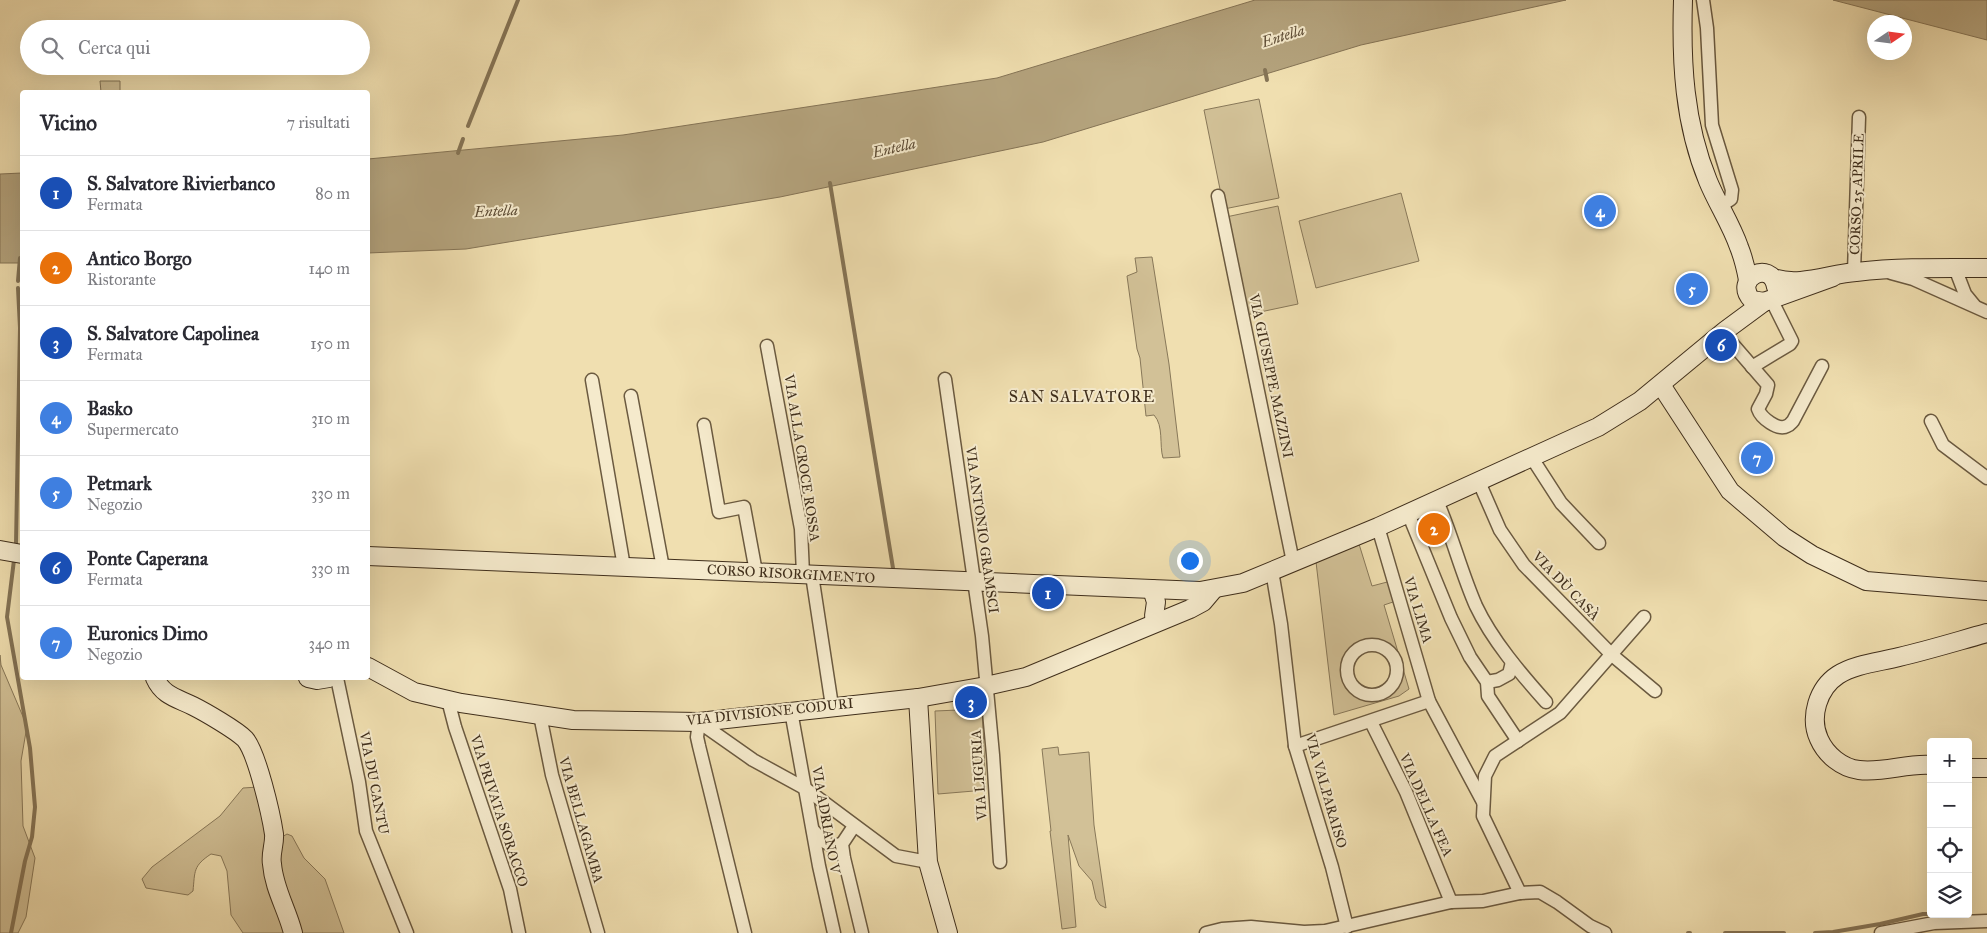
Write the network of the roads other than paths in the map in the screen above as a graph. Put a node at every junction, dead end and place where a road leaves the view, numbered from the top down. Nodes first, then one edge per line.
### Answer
1 (1683, 0) edge
2 (1703, 0) edge
3 (1859, 117) dead end
4 (1218, 196) dead end
5 (1719, 207) junction
6 (1950, 268) junction
7 (1987, 268) edge
8 (1879, 270) junction
9 (1854, 272) junction
10 (1761, 288) junction
11 (1943, 292) junction
12 (1982, 310) edge
13 (1724, 331) junction
14 (767, 346) dead end
15 (1822, 366) dead end
16 (1752, 367) junction
17 (945, 379) dead end
18 (592, 380) dead end
19 (1661, 386) junction
20 (631, 396) dead end
21 (1931, 421) dead end
22 (704, 426) dead end
23 (1532, 458) junction
24 (1987, 478) edge
25 (1479, 482) junction
26 (1437, 501) junction
27 (1408, 513) junction
28 (1378, 527) junction
29 (1599, 543) dead end
30 (370, 556) edge
31 (1293, 562) junction
32 (624, 567) junction
33 (663, 568) junction
34 (1272, 571) junction
35 (756, 572) junction
36 (807, 574) junction
37 (974, 582) junction
38 (1152, 589) junction
39 (1214, 589) junction
40 (1191, 590) junction
41 (1987, 591) edge
42 (1154, 616) junction
43 (1644, 617) dead end
44 (1139, 630) junction
45 (1987, 633) edge
46 (1612, 655) junction
47 (1512, 662) junction
48 (370, 668) edge
49 (157, 680) edge
50 (337, 680) edge
51 (1487, 682) junction
52 (986, 686) junction
53 (1655, 691) dead end
54 (918, 698) junction
55 (448, 700) junction
56 (1429, 701) junction
57 (1546, 702) dead end
58 (832, 706) junction
59 (792, 711) junction
60 (540, 715) junction
61 (699, 722) junction
62 (1370, 722) junction
63 (1518, 741) junction
64 (1295, 746) junction
65 (1927, 765) edge
66 (1972, 768) edge
67 (1987, 768) edge
68 (806, 789) junction
69 (1483, 802) junction
70 (854, 826) junction
71 (813, 830) junction
72 (842, 844) junction
73 (928, 862) junction
74 (1000, 862) dead end
75 (1520, 893) junction
76 (1451, 902) junction
77 (1987, 921) edge
78 (1347, 927) junction
79 (293, 933) edge
80 (407, 933) edge
81 (519, 933) edge
82 (598, 933) edge
83 (745, 933) edge
84 (834, 933) edge
85 (862, 933) edge
86 (948, 933) edge
87 (1206, 933) edge
88 (1605, 933) edge
89 (1881, 933) edge

1 - 5 street
2 - 5 street
3 - 9 street, CORSO 25 APRILE
4 - 31 street, VIA GIUSEPPE MAZZINI
5 - 10 street
6 - 7 street, CORSO 25 APRILE
6 - 8 street, CORSO 25 APRILE
6 - 11 street
6 - 12 street
8 - 9 street, CORSO 25 APRILE
8 - 11 street
9 - 10 street, CORSO 25 APRILE
10 - 13 street, CORSO 25 APRILE
10 - 16 street
11 - 12 street
13 - 16 street
13 - 19 street, CORSO 25 APRILE
14 - 36 street, VIA ALLA CROCE ROSSA
15 - 16 street
17 - 37 street, VIA ANTONIO GRAMSCI
18 - 32 street
19 - 23 street, CORSO 25 APRILE
19 - 41 street
20 - 33 street
21 - 24 street
22 - 35 street
23 - 25 street, CORSO RISORGIMENTO
23 - 29 street
25 - 26 street, CORSO RISORGIMENTO
25 - 46 street, VIA DÙ CASÀ
26 - 27 street, CORSO RISORGIMENTO
26 - 47 street
27 - 28 street, CORSO RISORGIMENTO
27 - 51 street
28 - 31 street, CORSO RISORGIMENTO
28 - 56 street, VIA LIMA
30 - 32 street, CORSO RISORGIMENTO
31 - 34 street, CORSO RISORGIMENTO
32 - 33 street, CORSO RISORGIMENTO
33 - 35 street, CORSO RISORGIMENTO
34 - 39 street, CORSO RISORGIMENTO
34 - 64 street, VIA VALPARAISO
35 - 36 street, CORSO RISORGIMENTO
36 - 37 street, CORSO RISORGIMENTO
36 - 58 street, VIA ALLA CROCE ROSSA
37 - 38 street, CORSO RISORGIMENTO
37 - 52 street, VIA ANTONIO GRAMSCI
38 - 40 street, CORSO RISORGIMENTO
38 - 42 street
39 - 40 street, CORSO RISORGIMENTO
39 - 44 street, VIA DIVISIONE CODURI
40 - 42 street, VIA DIVISIONE CODURI
42 - 44 street, VIA DIVISIONE CODURI
43 - 46 street
44 - 52 street, VIA DIVISIONE CODURI
45 - 65 street
46 - 53 street, VIA DÙ CASÀ
46 - 63 street
47 - 51 street
47 - 57 street
48 - 55 street, VIA DIVISIONE CODURI
49 - 79 street
50 - 80 street, VIA DU CANTU
51 - 63 street
52 - 54 street, VIA DIVISIONE CODURI
52 - 74 street, VIA LIGURIA
54 - 58 street, VIA DIVISIONE CODURI
54 - 73 street
55 - 60 street, VIA DIVISIONE CODURI
55 - 81 street, VIA PRIVATA SORACCO
56 - 62 street
56 - 69 street, VIA LIMA
58 - 59 street, VIA DIVISIONE CODURI
59 - 61 street, VIA DIVISIONE CODURI
59 - 68 street, VIA ADRIANO V
60 - 61 street, VIA DIVISIONE CODURI
60 - 82 street, VIA BELLAGAMBA
61 - 68 street
61 - 83 street
62 - 64 street
62 - 76 street, VIA DELLA FEA
63 - 69 street
64 - 78 street, VIA VALPARAISO
66 - 67 street
68 - 70 street
68 - 71 street, VIA ADRIANO V
69 - 75 street
70 - 72 street
70 - 73 street
71 - 72 street
71 - 84 street, VIA ADRIANO V
72 - 85 street
73 - 86 street
75 - 76 street
75 - 88 street
76 - 78 street
77 - 89 street
78 - 87 street

